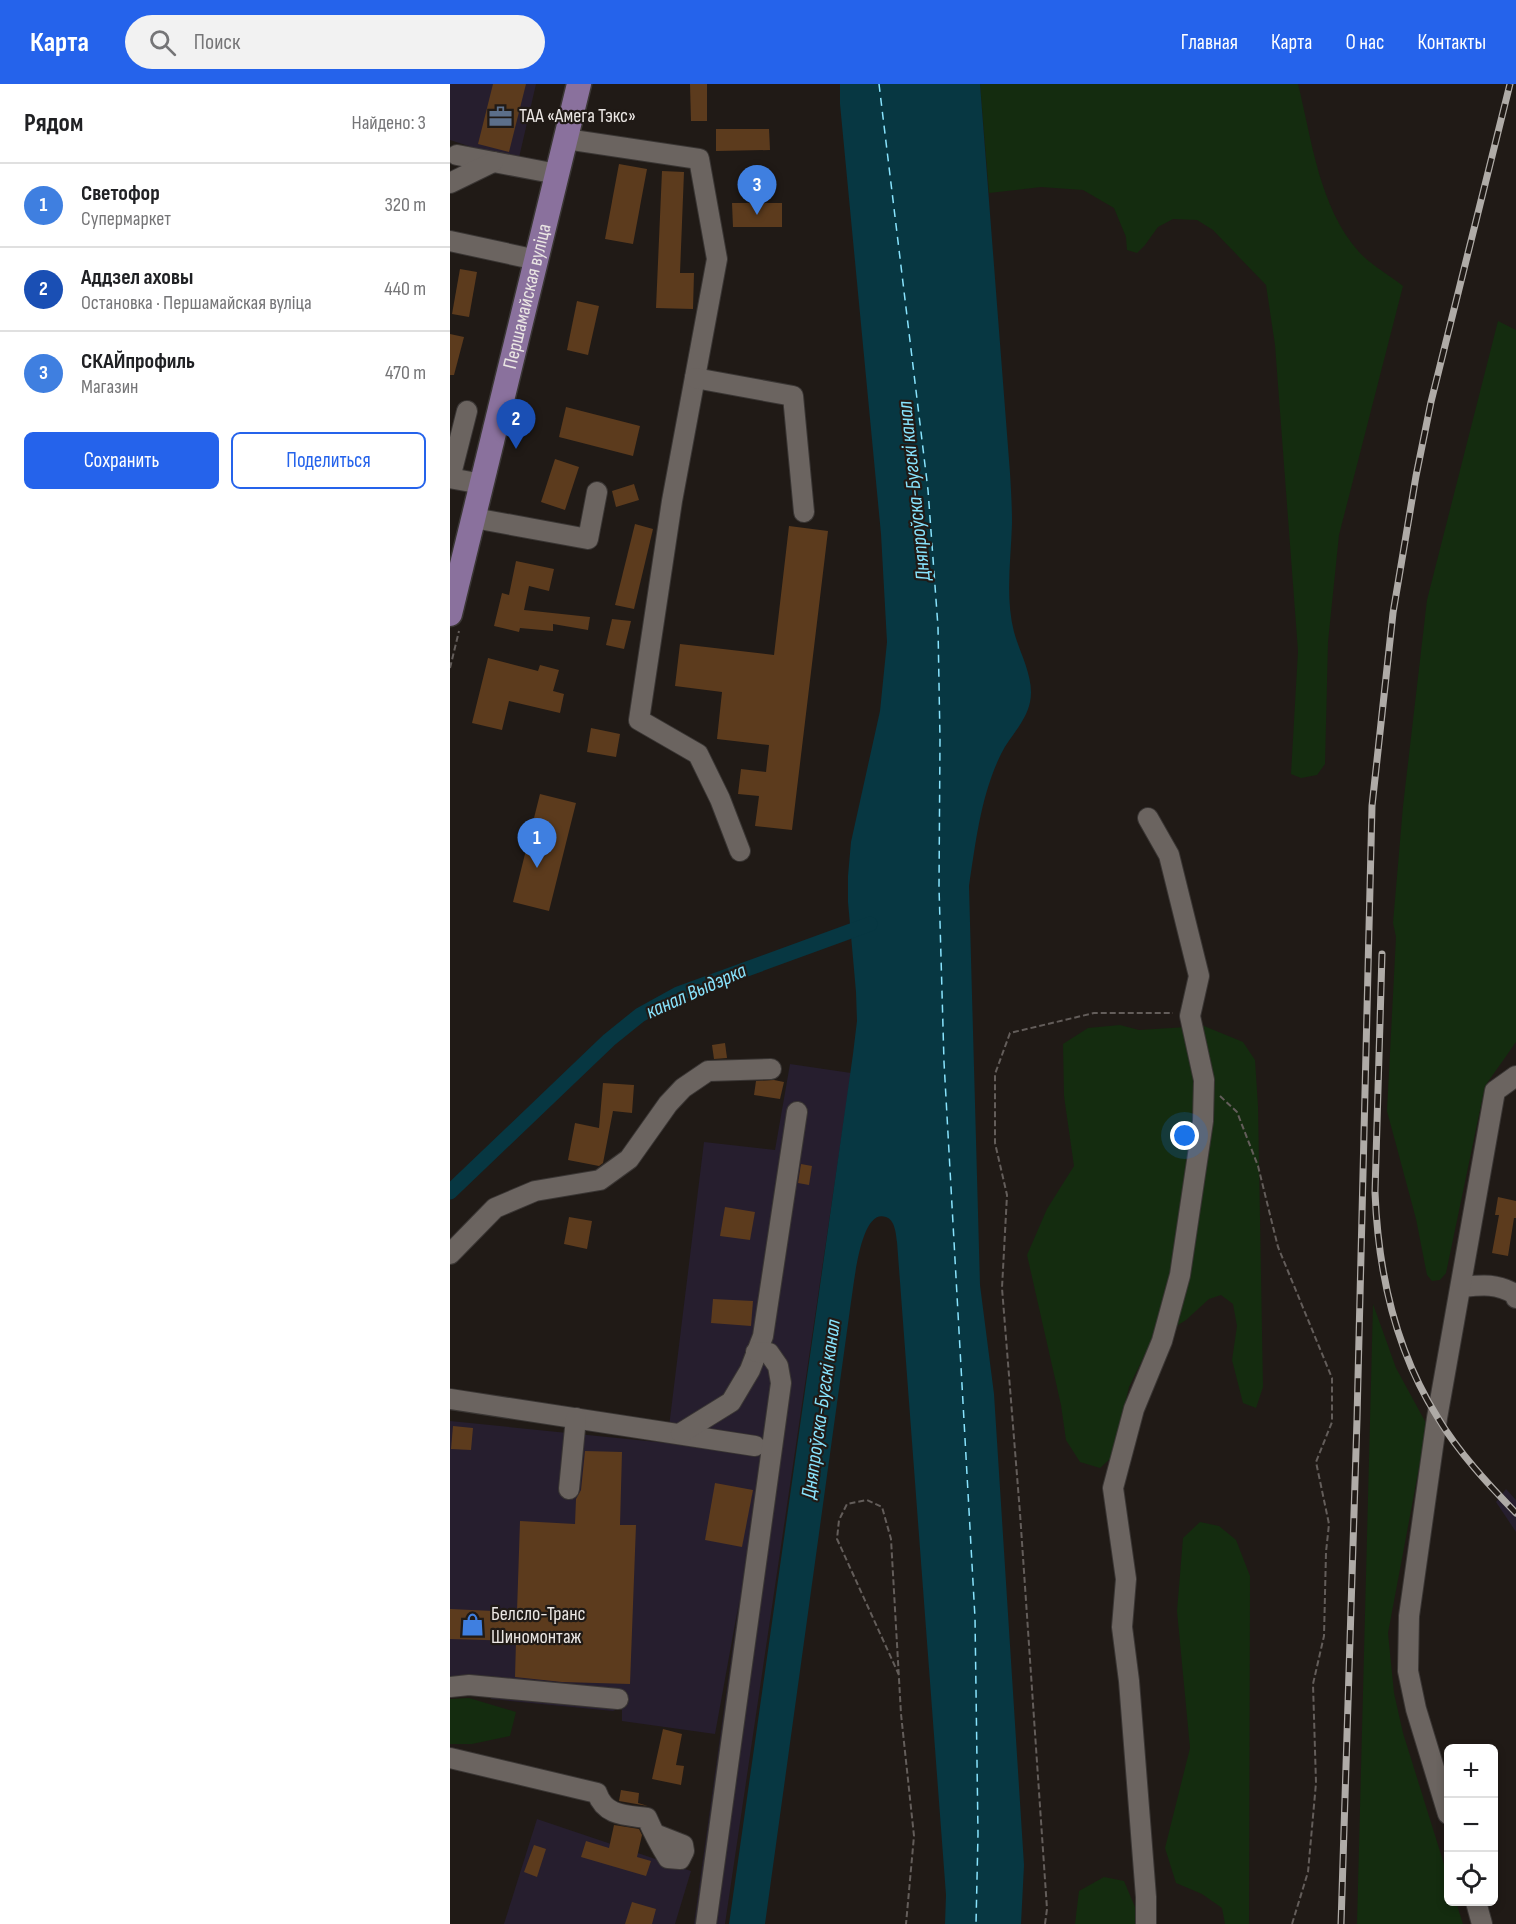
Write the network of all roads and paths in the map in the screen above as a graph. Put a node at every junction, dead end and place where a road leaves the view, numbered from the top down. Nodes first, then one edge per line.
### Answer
1 (579, 84) edge
2 (566, 139) junction
3 (460, 160) edge
4 (493, 162) junction
5 (557, 174) junction
6 (450, 183) edge
7 (450, 240) edge
8 (537, 260) junction
9 (695, 378) junction
10 (467, 411) dead end
11 (482, 484) junction
12 (597, 492) dead end
13 (804, 512) dead end
14 (474, 518) junction
15 (450, 614) edge
16 (1148, 818) dead end
17 (740, 851) dead end
18 (1190, 1016) junction
19 (771, 1069) dead end
20 (1516, 1076) edge
21 (1204, 1080) junction
22 (797, 1112) dead end
23 (450, 1254) edge
24 (1461, 1287) junction
25 (1516, 1298) edge
26 (756, 1352) junction
27 (450, 1399) edge
28 (576, 1418) junction
29 (681, 1433) junction
30 (755, 1446) dead end
31 (569, 1489) dead end
32 (899, 1675) junction
33 (450, 1687) edge
34 (618, 1700) dead end
35 (450, 1758) edge
36 (1444, 1798) edge
37 (655, 1834) dead end
38 (1477, 1906) edge
39 (706, 1924) edge
40 (906, 1924) edge
41 (1045, 1924) edge
42 (1146, 1924) edge
43 (1293, 1924) edge
44 (1482, 1924) edge

1 - 2 main road, Першамайская вуліца
2 - 5 main road, Першамайская вуліца
2 - 9 street
3 - 4 street
4 - 5 street
4 - 6 street
5 - 8 main road, Першамайская вуліца
7 - 8 street
8 - 11 main road, Першамайская вуліца
9 - 13 street
9 - 17 street
10 - 11 street
11 - 14 main road, Першамайская вуліца
12 - 14 street
14 - 15 main road, Першамайская вуліца
16 - 18 street
18 - 21 street
18 - 41 path
19 - 23 street
20 - 24 street
21 - 42 street
21 - 43 path
22 - 26 street
24 - 25 street
24 - 36 street
26 - 29 street
26 - 39 street
27 - 28 street
28 - 29 street
28 - 31 street
29 - 30 street
32 - 32 path
32 - 40 path
33 - 34 street
35 - 37 street
38 - 44 street

